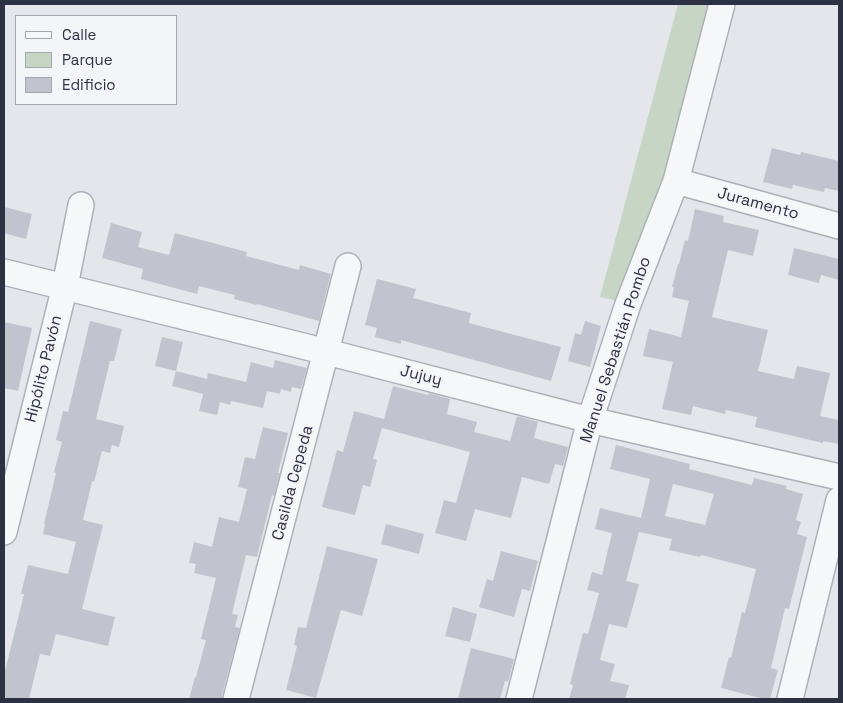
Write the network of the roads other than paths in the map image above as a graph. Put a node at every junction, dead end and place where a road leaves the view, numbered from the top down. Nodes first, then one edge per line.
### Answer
1 (722, 4) edge
2 (676, 182) junction
3 (81, 205) dead end
4 (839, 226) edge
5 (348, 266) dead end
6 (4, 272) edge
7 (65, 286) junction
8 (326, 352) junction
9 (590, 420) junction
10 (839, 477) edge
11 (839, 500) edge
12 (4, 532) edge
13 (236, 699) edge
14 (518, 699) edge
15 (790, 699) edge

1 - 2 street, Manuel Sebastián Pombo
2 - 4 street, Juramento
2 - 9 street, Manuel Sebastián Pombo
3 - 7 street, Hipólito Pavón
5 - 8 street, Casilda Cepeda
6 - 7 street, Jujuy
7 - 8 street, Jujuy
7 - 12 street, Hipólito Pavón
8 - 9 street, Jujuy
8 - 13 street, Casilda Cepeda
9 - 10 street, Jujuy
9 - 14 street, Manuel Sebastián Pombo
11 - 15 street

